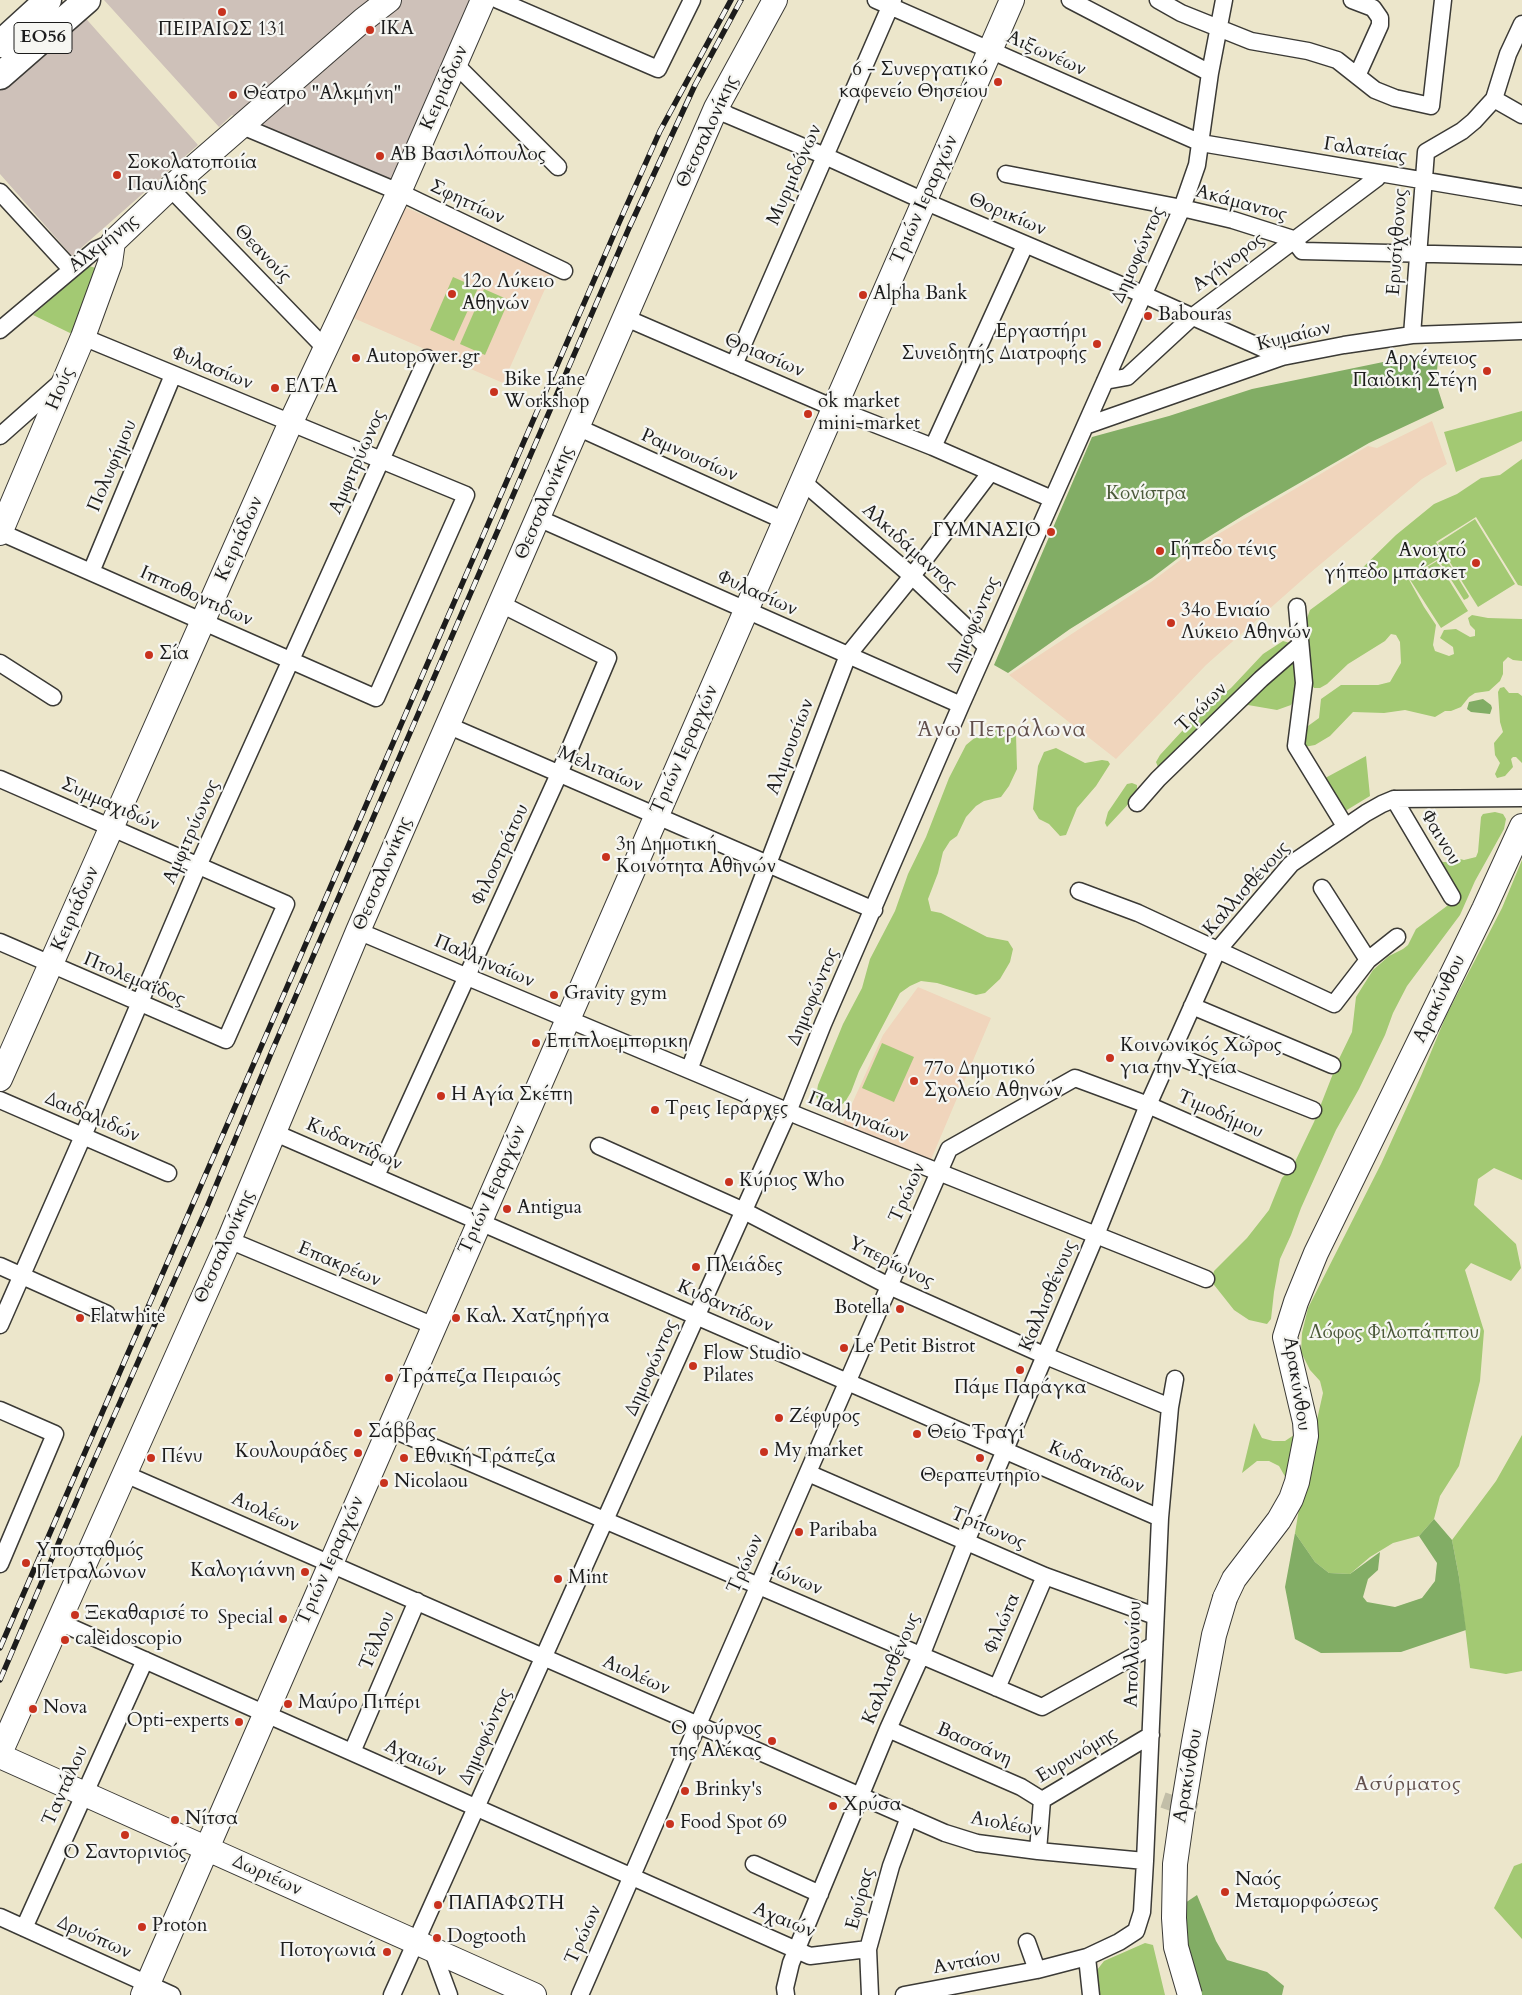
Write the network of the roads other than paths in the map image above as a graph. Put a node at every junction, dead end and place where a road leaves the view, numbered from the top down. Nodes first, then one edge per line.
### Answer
1 (48, 0) edge
2 (87, 0) edge
3 (389, 0) edge
4 (483, 0) edge
5 (498, 0) edge
6 (692, 0) edge
7 (775, 0) edge
8 (1012, 0) edge
9 (1070, 0) edge
10 (1158, 0) edge
11 (1224, 0) edge
12 (1352, 0) edge
13 (1443, 0) edge
14 (886, 2) edge
15 (1522, 24) edge
16 (1218, 28) junction
17 (0, 44) edge
18 (989, 51) junction
19 (455, 64) junction
20 (1210, 72) junction
21 (0, 76) edge
22 (1357, 76) junction
23 (1494, 99) junction
24 (716, 108) junction
25 (1522, 115) edge
26 (242, 126) junction
27 (1201, 144) junction
28 (825, 156) junction
29 (558, 167) dead end
30 (1378, 173) junction
31 (1006, 174) dead end
32 (1423, 180) junction
33 (170, 188) junction
34 (0, 192) edge
35 (399, 192) junction
36 (1522, 197) edge
37 (924, 201) junction
38 (1182, 208) junction
39 (6, 209) edge
40 (1293, 239) junction
41 (113, 242) junction
42 (1025, 244) junction
43 (1418, 254) junction
44 (1522, 256) edge
45 (72, 269) junction
46 (564, 271) dead end
47 (1142, 294) junction
48 (1192, 317) junction
49 (626, 318) junction
50 (0, 330) edge
51 (1522, 331) edge
52 (1412, 335) junction
53 (83, 337) junction
54 (325, 348) junction
55 (1282, 357) junction
56 (427, 358) dead end
57 (734, 365) junction
58 (173, 375) junction
59 (64, 379) junction
60 (1104, 381) junction
61 (834, 408) junction
62 (292, 422) junction
63 (1085, 426) junction
64 (578, 428) junction
65 (0, 436) edge
66 (933, 447) junction
67 (382, 459) junction
68 (990, 473) junction
69 (802, 481) junction
70 (1052, 499) junction
71 (538, 518) junction
72 (785, 521) junction
73 (0, 532) edge
74 (91, 572) junction
75 (912, 576) junction
76 (501, 604) junction
77 (1297, 607) dead end
78 (746, 610) junction
79 (203, 621) junction
80 (1300, 645) junction
81 (987, 647) junction
82 (848, 655) junction
83 (290, 661) junction
84 (0, 663) edge
85 (53, 697) dead end
86 (376, 698) joint
87 (960, 706) junction
88 (447, 726) junction
89 (560, 774) junction
90 (0, 779) edge
91 (1522, 798) edge
92 (1394, 799) junction
93 (1137, 803) dead end
94 (656, 816) junction
95 (1345, 826) junction
96 (1522, 826) edge
97 (112, 828) junction
98 (767, 864) junction
99 (198, 866) junction
100 (1322, 888) dead end
101 (1079, 891) dead end
102 (1452, 897) dead end
103 (874, 910) junction
104 (358, 931) junction
105 (1397, 937) dead end
106 (0, 942) edge
107 (1217, 951) junction
108 (1368, 960) junction
109 (51, 966) junction
110 (467, 976) junction
111 (139, 1004) junction
112 (1192, 1006) junction
113 (568, 1019) junction
114 (226, 1040) joint
115 (1172, 1054) junction
116 (1332, 1065) dead end
117 (689, 1070) junction
118 (0, 1079) edge
119 (0, 1100) edge
120 (1148, 1105) junction
121 (1313, 1110) dead end
122 (788, 1112) junction
123 (273, 1132) junction
124 (83, 1136) junction
125 (599, 1146) dead end
126 (949, 1149) joint
127 (1288, 1166) dead end
128 (939, 1172) junction
129 (168, 1173) dead end
130 (376, 1176) junction
131 (744, 1211) junction
132 (479, 1221) junction
133 (1096, 1235) junction
134 (229, 1240) junction
135 (0, 1266) edge
136 (22, 1276) junction
137 (1206, 1279) dead end
138 (890, 1286) junction
139 (107, 1314) dead end
140 (697, 1316) junction
141 (0, 1325) edge
142 (434, 1326) junction
143 (1046, 1356) junction
144 (1175, 1379) dead end
145 (848, 1382) junction
146 (1170, 1407) junction
147 (0, 1410) edge
148 (389, 1428) junction
149 (1005, 1451) junction
150 (808, 1473) junction
151 (125, 1474) junction
152 (1160, 1518) junction
153 (605, 1521) junction
154 (966, 1542) junction
155 (0, 1564) edge
156 (330, 1564) junction
157 (1045, 1576) junction
158 (758, 1586) junction
159 (417, 1601) junction
160 (1155, 1616) junction
161 (59, 1622) junction
162 (1154, 1645) junction
163 (921, 1656) junction
164 (544, 1657) junction
165 (145, 1660) junction
166 (997, 1688) junction
167 (265, 1714) junction
168 (698, 1725) junction
169 (888, 1729) junction
170 (1151, 1736) junction
171 (0, 1752) edge
172 (352, 1752) junction
173 (0, 1756) edge
174 (84, 1794) junction
175 (862, 1797) junction
176 (1042, 1800) junction
177 (476, 1808) junction
178 (909, 1817) junction
179 (206, 1849) junction
180 (1038, 1851) junction
181 (1145, 1862) junction
182 (754, 1864) dead end
183 (632, 1877) junction
184 (820, 1894) junction
185 (0, 1917) edge
186 (24, 1928) junction
187 (1136, 1931) joint
188 (1027, 1942) dead end
189 (424, 1946) junction
190 (868, 1949) junction
191 (797, 1950) junction
192 (1087, 1957) junction
193 (1037, 1970) junction
194 (145, 1989) edge
195 (172, 1995) edge
196 (392, 1995) edge
197 (449, 1995) edge
198 (534, 1995) edge
199 (580, 1995) edge
200 (786, 1995) edge
201 (870, 1995) edge
202 (904, 1995) edge
203 (1091, 1995) edge
204 (1190, 1995) edge

1 - 17 main road, ΕΟ56
2 - 21 main road, ΕΟ56
3 - 26 street, Αλκμήνης
4 - 19 street, Κειριάδων
5 - 6 street
7 - 24 street, Θεσσαλονίκης
8 - 18 street, Τριών Ιεραρχών
9 - 20 street
10 - 16 street
11 - 16 street, Δημοφώντος
12 - 22 street
13 - 22 street
14 - 18 street, Αιξωνέων
14 - 28 street, Μυρμιδόνων
15 - 23 street
16 - 20 street, Δημοφώντος
16 - 22 street
18 - 27 street, Αιξωνέων
18 - 37 street, Τριών Ιεραρχών
19 - 29 street
19 - 35 street, Κειριάδων
20 - 27 street, Δημοφώντος
23 - 25 street
23 - 32 street, Ερυσίχθονος
24 - 28 street, Θορικίων
24 - 49 street, Θεσσαλονίκης
26 - 33 street, Αλκμήνης
26 - 35 street, Σφηττίων
27 - 30 street, Γαλατείας
27 - 38 street, Δημοφώντος
28 - 37 street, Θορικίων
28 - 57 street, Μυρμιδόνων
30 - 32 street, Γαλατείας
30 - 40 street, Αγήνορος
31 - 38 street, Ακάμαντος
32 - 36 street, Γαλατείας
32 - 43 street, Ερυσίχθονος
33 - 41 street, Αλκμήνης
33 - 54 street, Θεανούς
34 - 39 street
35 - 46 street, Σφηττίων
35 - 54 street, Κειριάδων
37 - 42 street, Θορικίων
37 - 61 street, Τριών Ιεραρχών
38 - 40 street, Ακάμαντος
38 - 47 street, Δημοφώντος
39 - 45 street
40 - 43 street, Ακάμαντος
40 - 48 street, Αγήνορος
41 - 45 street, Αλκμήνης
41 - 53 street, Ηούς
42 - 47 street, Θορικίων
42 - 66 street
43 - 44 street, Ακάμαντος
43 - 52 street, Ερυσίχθονος
45 - 50 street, Αλκμήνης
47 - 48 street, Θορικίων
47 - 60 street, Δημοφώντος
48 - 55 street, Θορικίων
48 - 60 street, Αγήνορος
49 - 57 street, Θριασίων
49 - 64 street, Θεσσαλονίκης
51 - 52 street, Κυμαίων
52 - 55 street, Κυμαίων
53 - 58 street, Φυλασίων
53 - 59 street, Ηούς
54 - 62 street, Κειριάδων
55 - 63 street, Κυμαίων
56 - 67 street, Αμφιτρύωνος
57 - 61 street, Θριασίων
58 - 62 street, Φυλασίων
58 - 74 street, Πολυφήμου
59 - 65 street
59 - 73 street, Ηούς
60 - 63 street, Δημοφώντος
61 - 66 street, Θριασίων
61 - 69 street, Τριών Ιεραρχών
62 - 67 street, Φυλασίων
62 - 79 street, Κειριάδων
63 - 70 street, Δημοφώντος
64 - 71 street, Θεσσαλονίκης
64 - 72 street, Ραμνουσίων
66 - 68 street, Θριασίων
67 - 83 street, Αμφιτρύωνος
67 - 86 street, Φυλασίων
68 - 70 street, Θριασίων
68 - 75 street, Αλιμουσίων
69 - 72 street, Τριών Ιεραρχών
69 - 75 street, Αλκιδάμαντος
70 - 81 street, Δημοφώντος
71 - 76 street, Θεσσαλονίκης
71 - 78 street, Φυλασίων
72 - 78 street, Τριών Ιεραρχών
73 - 74 street, Ιπποθοντιδων
74 - 79 street, Ιπποθοντιδων
75 - 81 street, Αλκιδάμαντος
75 - 82 street, Αλιμουσίων
76 - 88 street, Θεσσαλονίκης
76 - 89 street, Φιλοστράτου
77 - 80 street
78 - 82 street, Φυλασίων
78 - 94 street, Τριών Ιεραρχών
79 - 83 street, Ιπποθοντιδων
79 - 97 street, Κειριάδων
80 - 93 street, Τρώων
80 - 95 street
81 - 87 street, Δημοφώντος
82 - 87 street, Φυλασίων
82 - 98 street, Αλιμουσίων
83 - 86 street, Ιπποθοντιδων
83 - 99 street, Αμφιτρύωνος
84 - 85 street
87 - 103 street, Δημοφώντος
88 - 89 street, Μελιταίων
88 - 104 street, Θεσσαλονίκης
89 - 94 street, Μελιταίων
89 - 110 street, Φιλοστράτου
90 - 97 street, Συμμαχιδών
91 - 92 street, Καλλισθένους
92 - 95 street, Καλλισθένους
92 - 102 street, Φαινου
94 - 98 street, Μελιταίων
94 - 113 street, Τριών Ιεραρχών
95 - 107 street, Καλλισθένους
96 - 204 street, Αρακύνθου, bridge
97 - 99 street, Συμμαχιδών
97 - 109 street, Κειριάδων
98 - 103 street, Μελιταίων
98 - 117 street, Αλιμουσίων
99 - 111 street, Αμφιτρύωνος
99 - 114 street, Συμμαχιδών
100 - 108 street
101 - 107 street
103 - 122 street, Δημοφώντος
104 - 110 street, Παλληναίων
104 - 123 street, Θεσσαλονίκης
105 - 108 street
106 - 109 street, Πτολεμαΐδος
107 - 108 street
107 - 112 street, Καλλισθένους
109 - 111 street, Πτολεμαΐδος
109 - 118 street, Κειριάδων
110 - 113 street, Παλληναίων
110 - 130 street, Φιλοστράτου
111 - 114 street, Πτολεμαΐδος
111 - 124 street, Αμφιτρύωνος
112 - 115 street, Καλλισθένους
112 - 116 street
113 - 117 street, Παλληναίων
113 - 132 street, Τριών Ιεραρχών
115 - 120 street, Καλλισθένους
115 - 121 street
117 - 122 street, Παλληναίων
119 - 124 street, Δαιδαλιδών
120 - 126 street, Τιμοδήμου
120 - 127 street, Τιμοδήμου
120 - 133 street, Καλλισθένους
122 - 128 street, Παλληναίων
122 - 131 street, Δημοφώντος
123 - 130 street, Κυδαντίδων
123 - 134 street, Θεσσαλονίκης
124 - 129 street, Δαιδαλιδών
124 - 136 street, Αμφιτρύωνος
125 - 131 street, Υπερίωνος
126 - 128 street, Τρώων
128 - 133 street, Παλληναίων
128 - 138 street, Τρώων
130 - 132 street, Κυδαντίδων
131 - 138 street, Υπερίωνος
131 - 140 street, Δημοφώντος
132 - 140 street, Κυδαντίδων
132 - 142 street, Τριών Ιεραρχών
133 - 137 street, Παλληναίων
133 - 143 street, Καλλισθένους
134 - 142 street, Επακρέων
134 - 151 street, Θεσσαλονίκης
135 - 136 street
136 - 139 street
136 - 141 street, Αμφιτρύωνος
138 - 143 street, Υπερίωνος
138 - 145 street, Τρώων
140 - 145 street, Κυδαντίδων
140 - 153 street, Δημοφώντος
142 - 148 street, Τριών Ιεραρχών
143 - 146 street, Υπερίωνος
143 - 149 street, Καλλισθένους
144 - 146 street, Απολλωνίου
145 - 149 street, Κυδαντίδων
145 - 150 street, Τρώων
146 - 152 street, Απολλωνίου
147 - 155 street
148 - 153 street, Ιώνων
148 - 156 street, Τριών Ιεραρχών
149 - 152 street, Κυδαντίδων
149 - 154 street, Καλλισθένους
150 - 154 street, Τρίτωνος
150 - 158 street, Τρώων
151 - 156 street, Αιολέων
151 - 161 street, Θεσσαλονίκης
152 - 160 street, Απολλωνίου
153 - 158 street, Ιώνων
153 - 164 street, Δημοφώντος
154 - 157 street, Τρίτωνος
154 - 163 street, Καλλισθένους
156 - 159 street, Αιολέων
156 - 167 street, Τριών Ιεραρχών
157 - 160 street, Τρίτωνος
157 - 166 street, Φιλώτα
158 - 163 street, Ιώνων
158 - 168 street, Τρώων
159 - 164 street, Αιολέων
159 - 172 street, Τέλλου
160 - 162 street, Απολλωνίου
161 - 165 street, Αχαιών
161 - 171 street, Θεσσαλονίκης
162 - 166 street, Ιώνων
162 - 170 street, Απολλωνίου
163 - 166 street, Ιώνων
163 - 169 street, Καλλισθένους
164 - 168 street, Αιολέων
164 - 177 street, Δημοφώντος
165 - 167 street, Αχαιών
165 - 174 street, Ταντάλου
167 - 172 street, Αχαιών
167 - 179 street, Τριών Ιεραρχών
168 - 175 street, Αιολέων
168 - 183 street, Τρώων
169 - 175 street, Καλλισθένους
169 - 176 street, Βασσάνη
170 - 176 street, Ευρυνόμης
170 - 181 street, Απολλωνίου
172 - 177 street, Αχαιών
173 - 174 street, Δωριέων
174 - 179 street, Δωριέων
174 - 186 street, Ταντάλου
175 - 178 street, Αιολέων
175 - 184 street, Καλλισθένους
176 - 180 street, Ευρυνόμης
177 - 183 street, Αχαιών
177 - 189 street, Δημοφώντος
178 - 180 street, Αιολέων
178 - 190 street, Εφύρας
179 - 189 street, Δωριέων
179 - 194 street, Τριών Ιεραρχών
180 - 181 street, Αιολέων
181 - 187 street, Απολλωνίου
182 - 184 street
183 - 191 street, Αχαιών
183 - 199 street, Τρώων
184 - 191 street, Καλλισθένους
185 - 186 street, Δρυόπων
186 - 194 street, Δρυόπων
187 - 192 street, Ανταίου
188 - 193 street
189 - 196 street, Δημοφώντος
189 - 197 street
189 - 198 street, Δωριέων
190 - 191 street, Αχαιών
190 - 201 street, Εφύρας
191 - 200 street, Καλλισθένους
192 - 193 street, Ανταίου
192 - 203 street
193 - 202 street, Ανταίου
194 - 195 street, Δρυόπων

